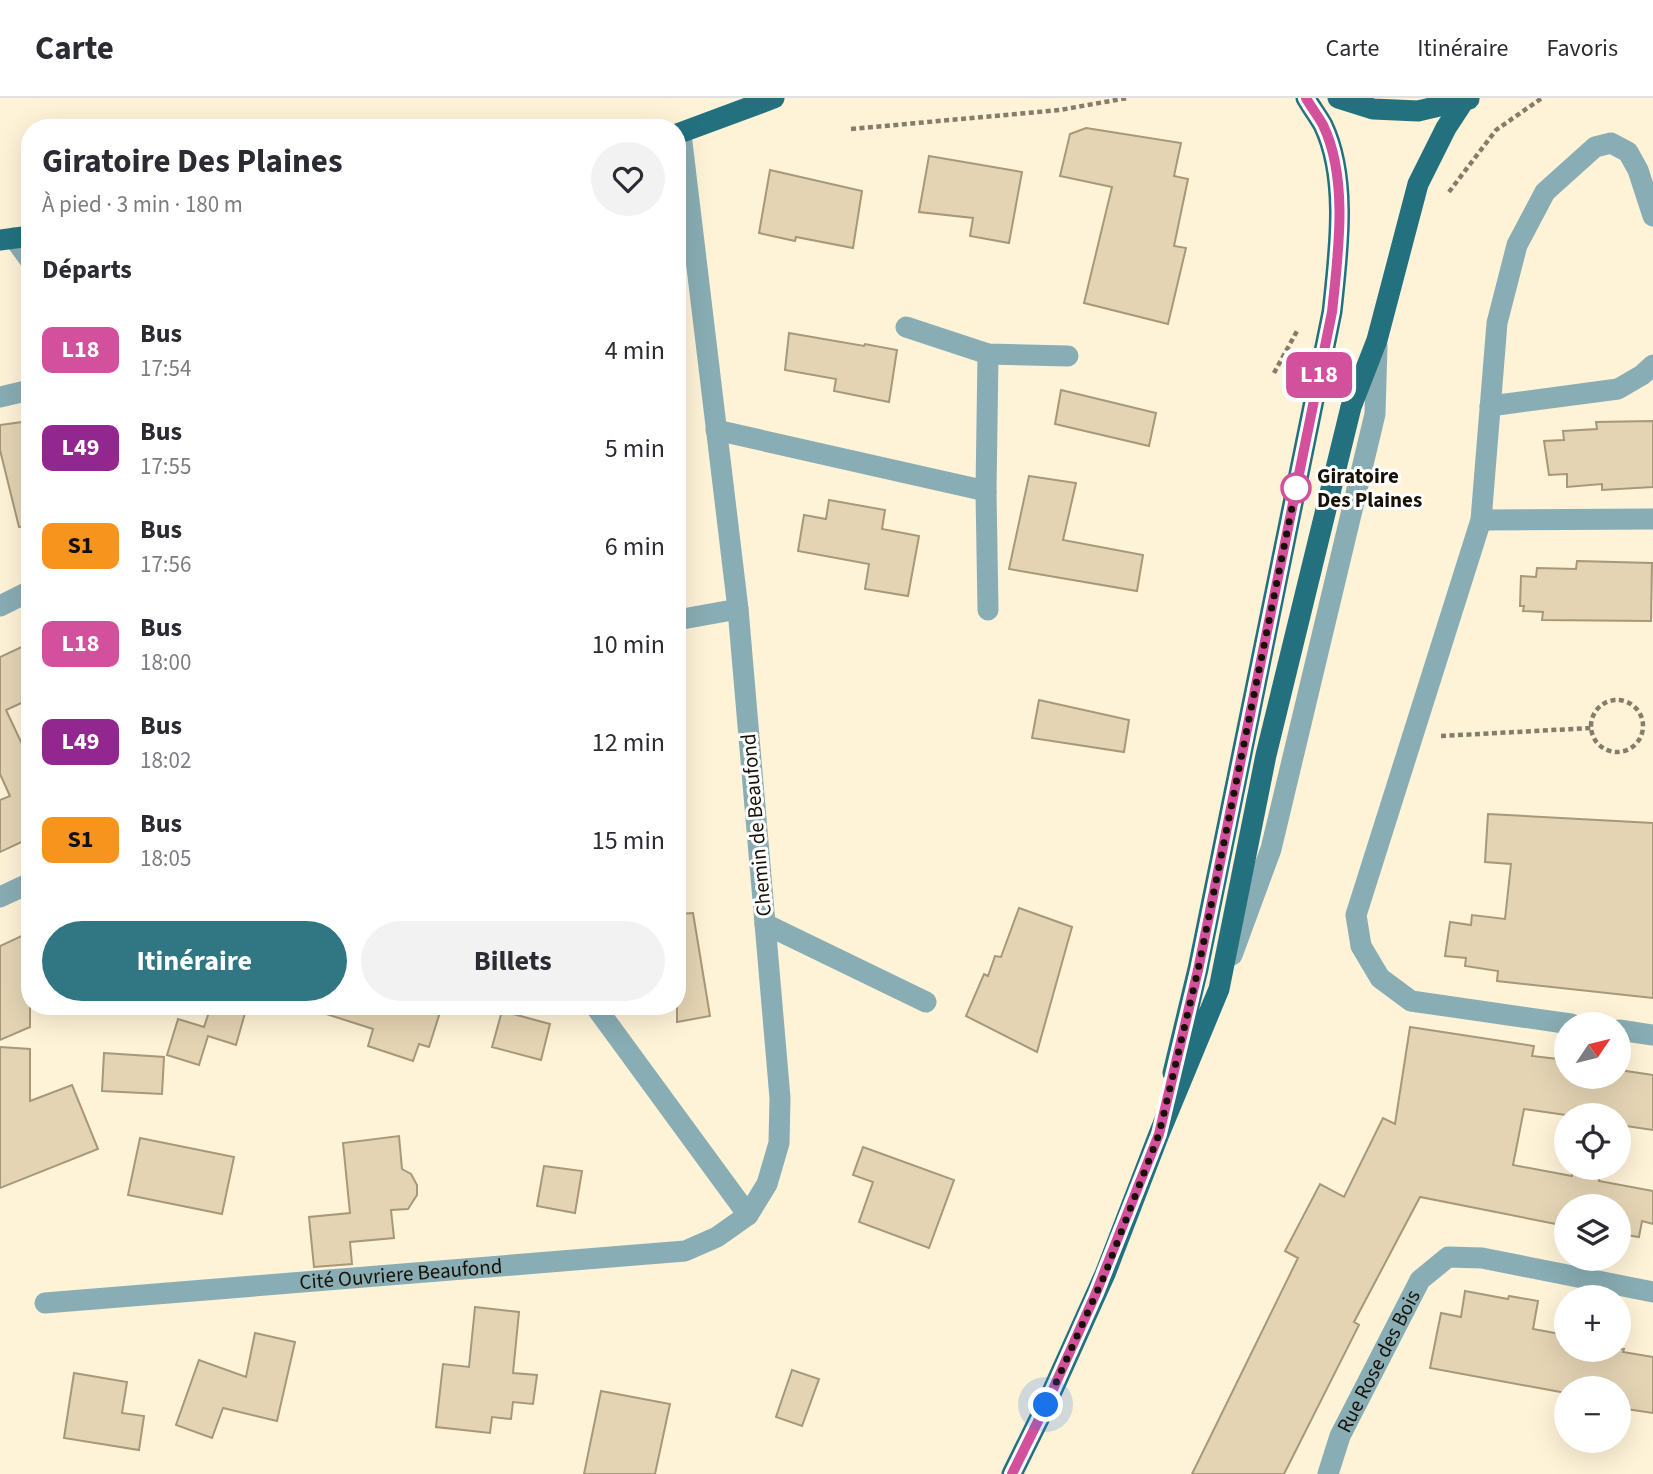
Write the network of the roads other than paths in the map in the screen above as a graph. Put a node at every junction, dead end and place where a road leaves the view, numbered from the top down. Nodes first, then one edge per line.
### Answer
1 (774, 98) edge
2 (1306, 98) edge
3 (1338, 98) edge
4 (1467, 100) edge
5 (686, 131) edge
6 (686, 190) edge
7 (1653, 216) edge
8 (906, 327) dead end
9 (988, 354) junction
10 (1068, 356) dead end
11 (1653, 365) edge
12 (21, 392) edge
13 (0, 397) edge
14 (1490, 406) junction
15 (716, 430) junction
16 (986, 491) junction
17 (1653, 519) edge
18 (1481, 520) junction
19 (21, 596) edge
20 (0, 606) edge
21 (738, 608) junction
22 (988, 610) dead end
23 (686, 618) edge
24 (21, 887) edge
25 (0, 897) edge
26 (765, 924) junction
27 (926, 1002) dead end
28 (601, 1015) edge
29 (1554, 1022) edge
30 (1631, 1032) edge
31 (1653, 1035) edge
32 (1159, 1134) junction
33 (748, 1215) junction
34 (1653, 1292) edge
35 (45, 1303) dead end
36 (1012, 1474) edge
37 (1328, 1474) edge

1 - 5 main road
2 - 32 main road
3 - 4 main road
4 - 32 main road
6 - 15 street, Chemin de Beaufond
7 - 14 street
8 - 9 street
9 - 10 street
9 - 16 street
11 - 14 street
12 - 13 street
14 - 18 street
15 - 16 street
15 - 21 street, Chemin de Beaufond
16 - 22 street
17 - 18 street
18 - 29 street
19 - 20 street
21 - 23 street
21 - 26 street, Chemin de Beaufond
24 - 25 street
26 - 27 street
26 - 33 street, Chemin de Beaufond
28 - 33 street
30 - 31 street
32 - 36 main road
33 - 35 street, Cité Ouvriere Beaufond
34 - 37 street, Rue Rose des Bois

